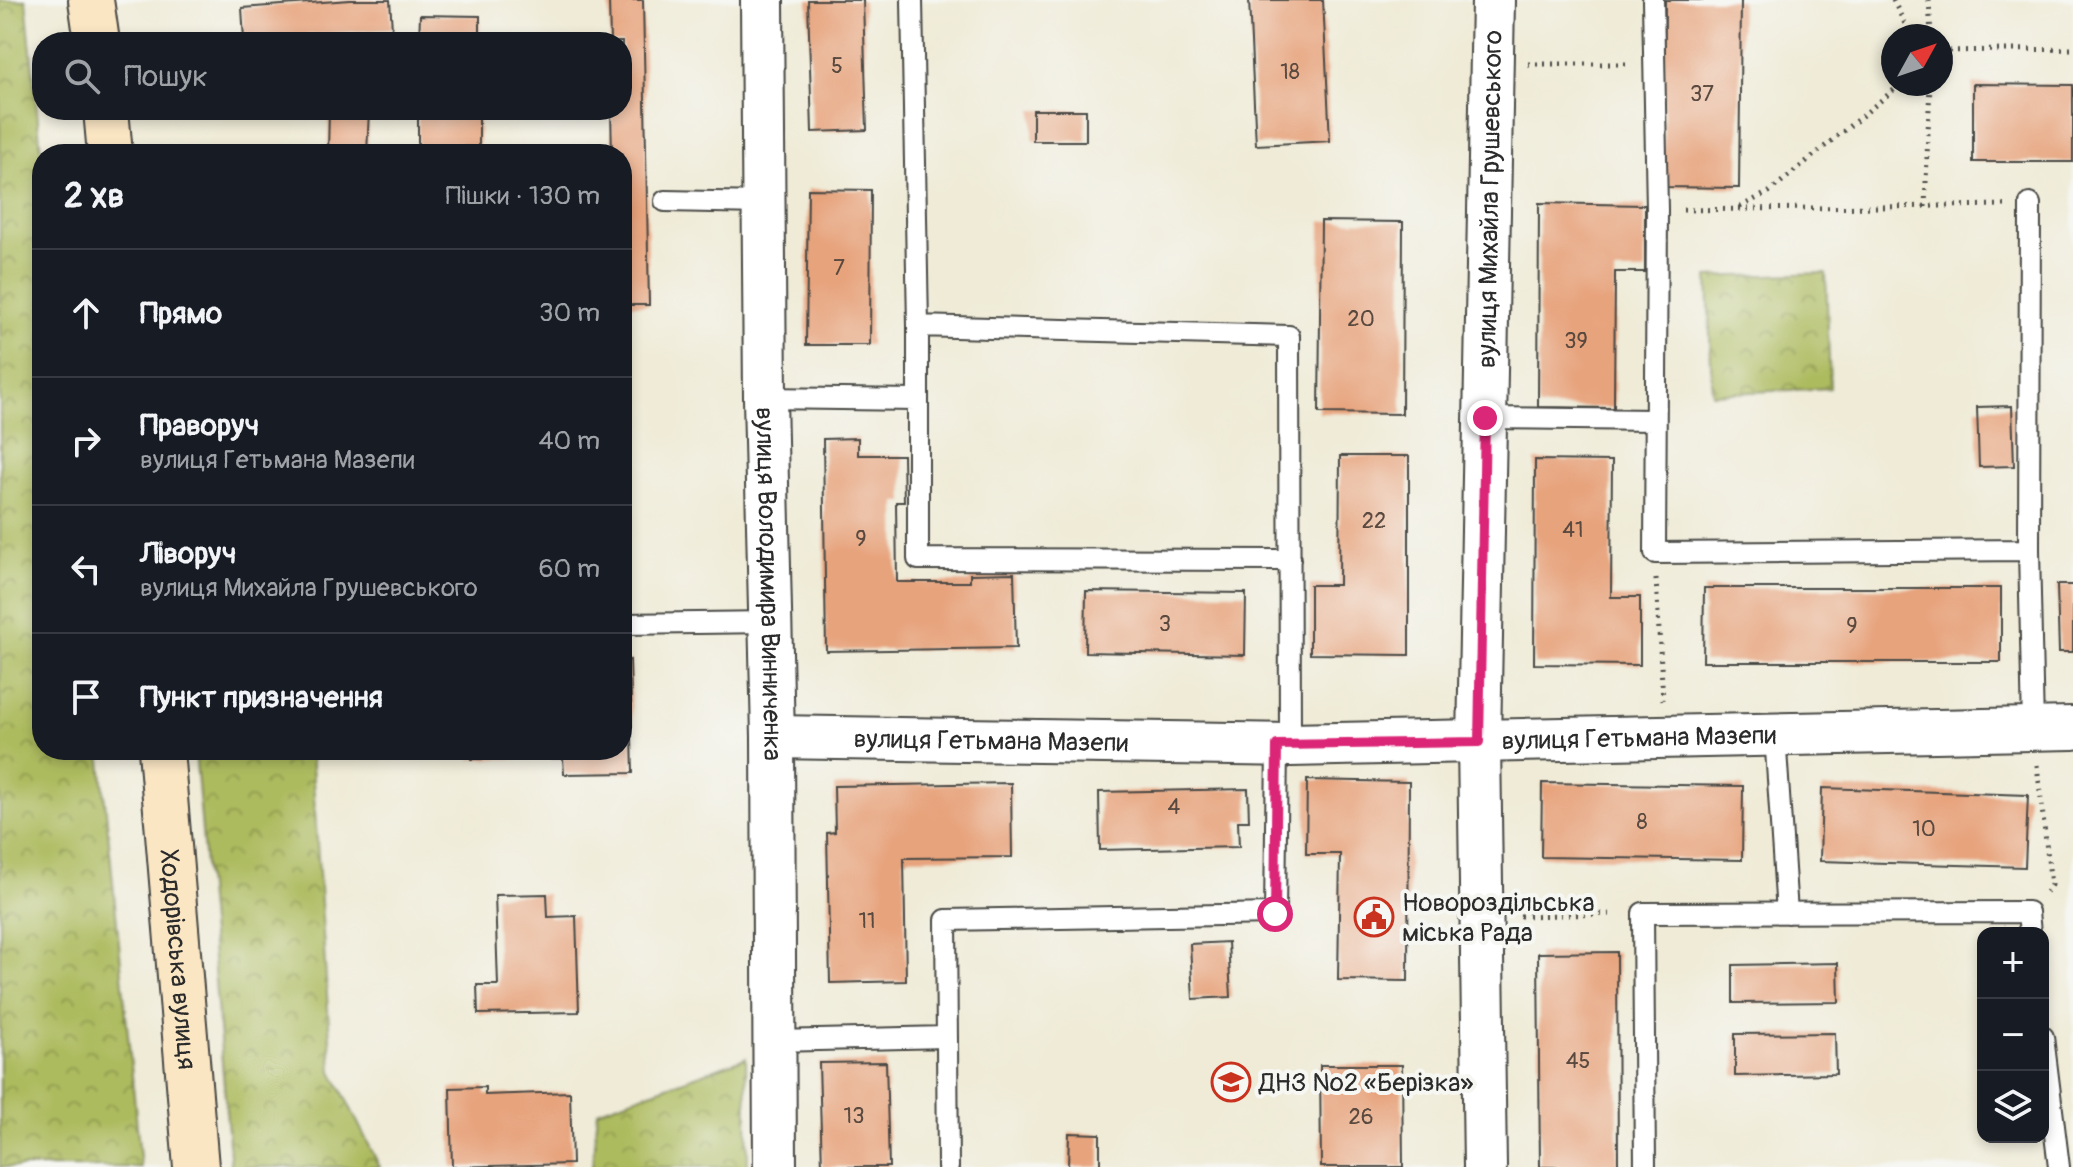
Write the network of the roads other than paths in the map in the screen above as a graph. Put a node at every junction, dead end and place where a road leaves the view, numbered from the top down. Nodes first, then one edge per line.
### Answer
1 (91, 0) edge
2 (762, 0) edge
3 (912, 0) edge
4 (1493, 0) edge
5 (1653, 0) edge
6 (96, 32) edge
7 (107, 120) edge
8 (109, 144) edge
9 (665, 201) dead end
10 (762, 203) junction
11 (2030, 204) road end
12 (918, 326) junction
13 (765, 398) junction
14 (917, 400) junction
15 (1485, 418) junction
16 (1654, 420) junction
17 (2029, 550) junction
18 (1290, 560) junction
19 (771, 622) junction
20 (632, 624) edge
21 (2053, 728) edge
22 (1775, 735) junction
23 (773, 737) junction
24 (1479, 742) junction
25 (1284, 745) junction
26 (162, 760) edge
27 (1787, 913) junction
28 (2029, 923) edge
29 (947, 1037) junction
30 (775, 1041) junction
31 (2047, 1071) edge
32 (196, 1167) edge
33 (775, 1167) edge
34 (948, 1167) edge
35 (1485, 1167) edge
36 (1645, 1167) edge
37 (2059, 1167) edge

1 - 6 main road
2 - 10 street, вулиця Володимира Винниченка
3 - 12 lane
4 - 15 street, вулиця Михайла Грушевського
5 - 16 lane
7 - 8 main road
9 - 10 lane
10 - 13 street, вулиця Володимира Винниченка
11 - 17 lane
12 - 14 lane
12 - 18 lane
13 - 14 lane
13 - 19 street, вулиця Володимира Винниченка
14 - 18 lane
15 - 16 lane
15 - 24 street, вулиця Михайла Грушевського
16 - 17 lane
17 - 21 lane
18 - 25 lane
19 - 20 lane
19 - 23 street, вулиця Володимира Винниченка
21 - 22 street, вулиця Гетьмана Мазепи
22 - 24 street, вулиця Гетьмана Мазепи
22 - 27 lane
23 - 25 street, вулиця Гетьмана Мазепи
23 - 30 street, вулиця Володимира Винниченка
24 - 25 street, вулиця Гетьмана Мазепи
24 - 35 street, вулиця Михайла Грушевського
25 - 29 lane
26 - 32 main road, Ходорівська вулиця
27 - 28 lane
27 - 36 lane
29 - 30 lane
29 - 34 lane
30 - 33 street, вулиця Володимира Винниченка
31 - 37 lane

